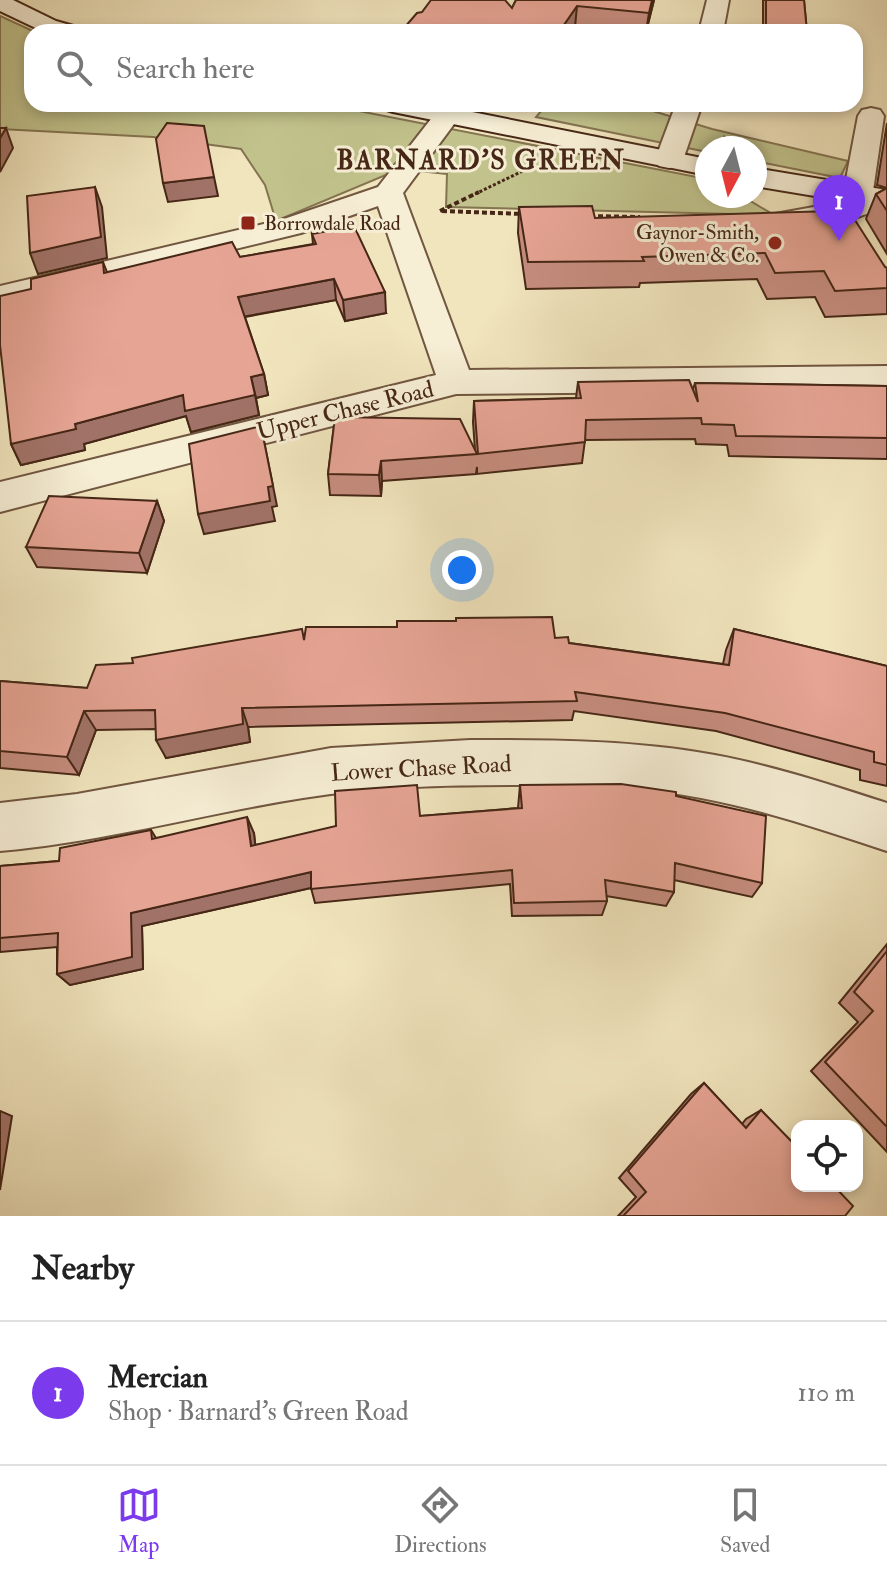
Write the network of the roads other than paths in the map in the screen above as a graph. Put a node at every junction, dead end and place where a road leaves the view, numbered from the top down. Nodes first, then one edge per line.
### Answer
1 (718, 0) edge
2 (0, 2) edge
3 (44, 24) edge
4 (713, 24) edge
5 (429, 112) edge
6 (686, 112) edge
7 (447, 116) junction
8 (871, 116) dead end
9 (669, 160) junction
10 (695, 165) edge
11 (767, 180) edge
12 (388, 193) junction
13 (866, 208) edge
14 (786, 220) edge
15 (0, 296) edge
16 (887, 378) edge
17 (456, 382) junction
18 (0, 497) edge
19 (0, 827) edge
20 (887, 827) edge

1 - 4 street
2 - 3 street
5 - 7 street
6 - 9 street
7 - 9 street
7 - 12 street
8 - 13 street
9 - 10 street
11 - 13 street
12 - 15 street
12 - 17 street, Upper Chase Road
13 - 14 street
16 - 17 street, Upper Chase Road
17 - 18 street, Upper Chase Road
19 - 20 street, Lower Chase Road

